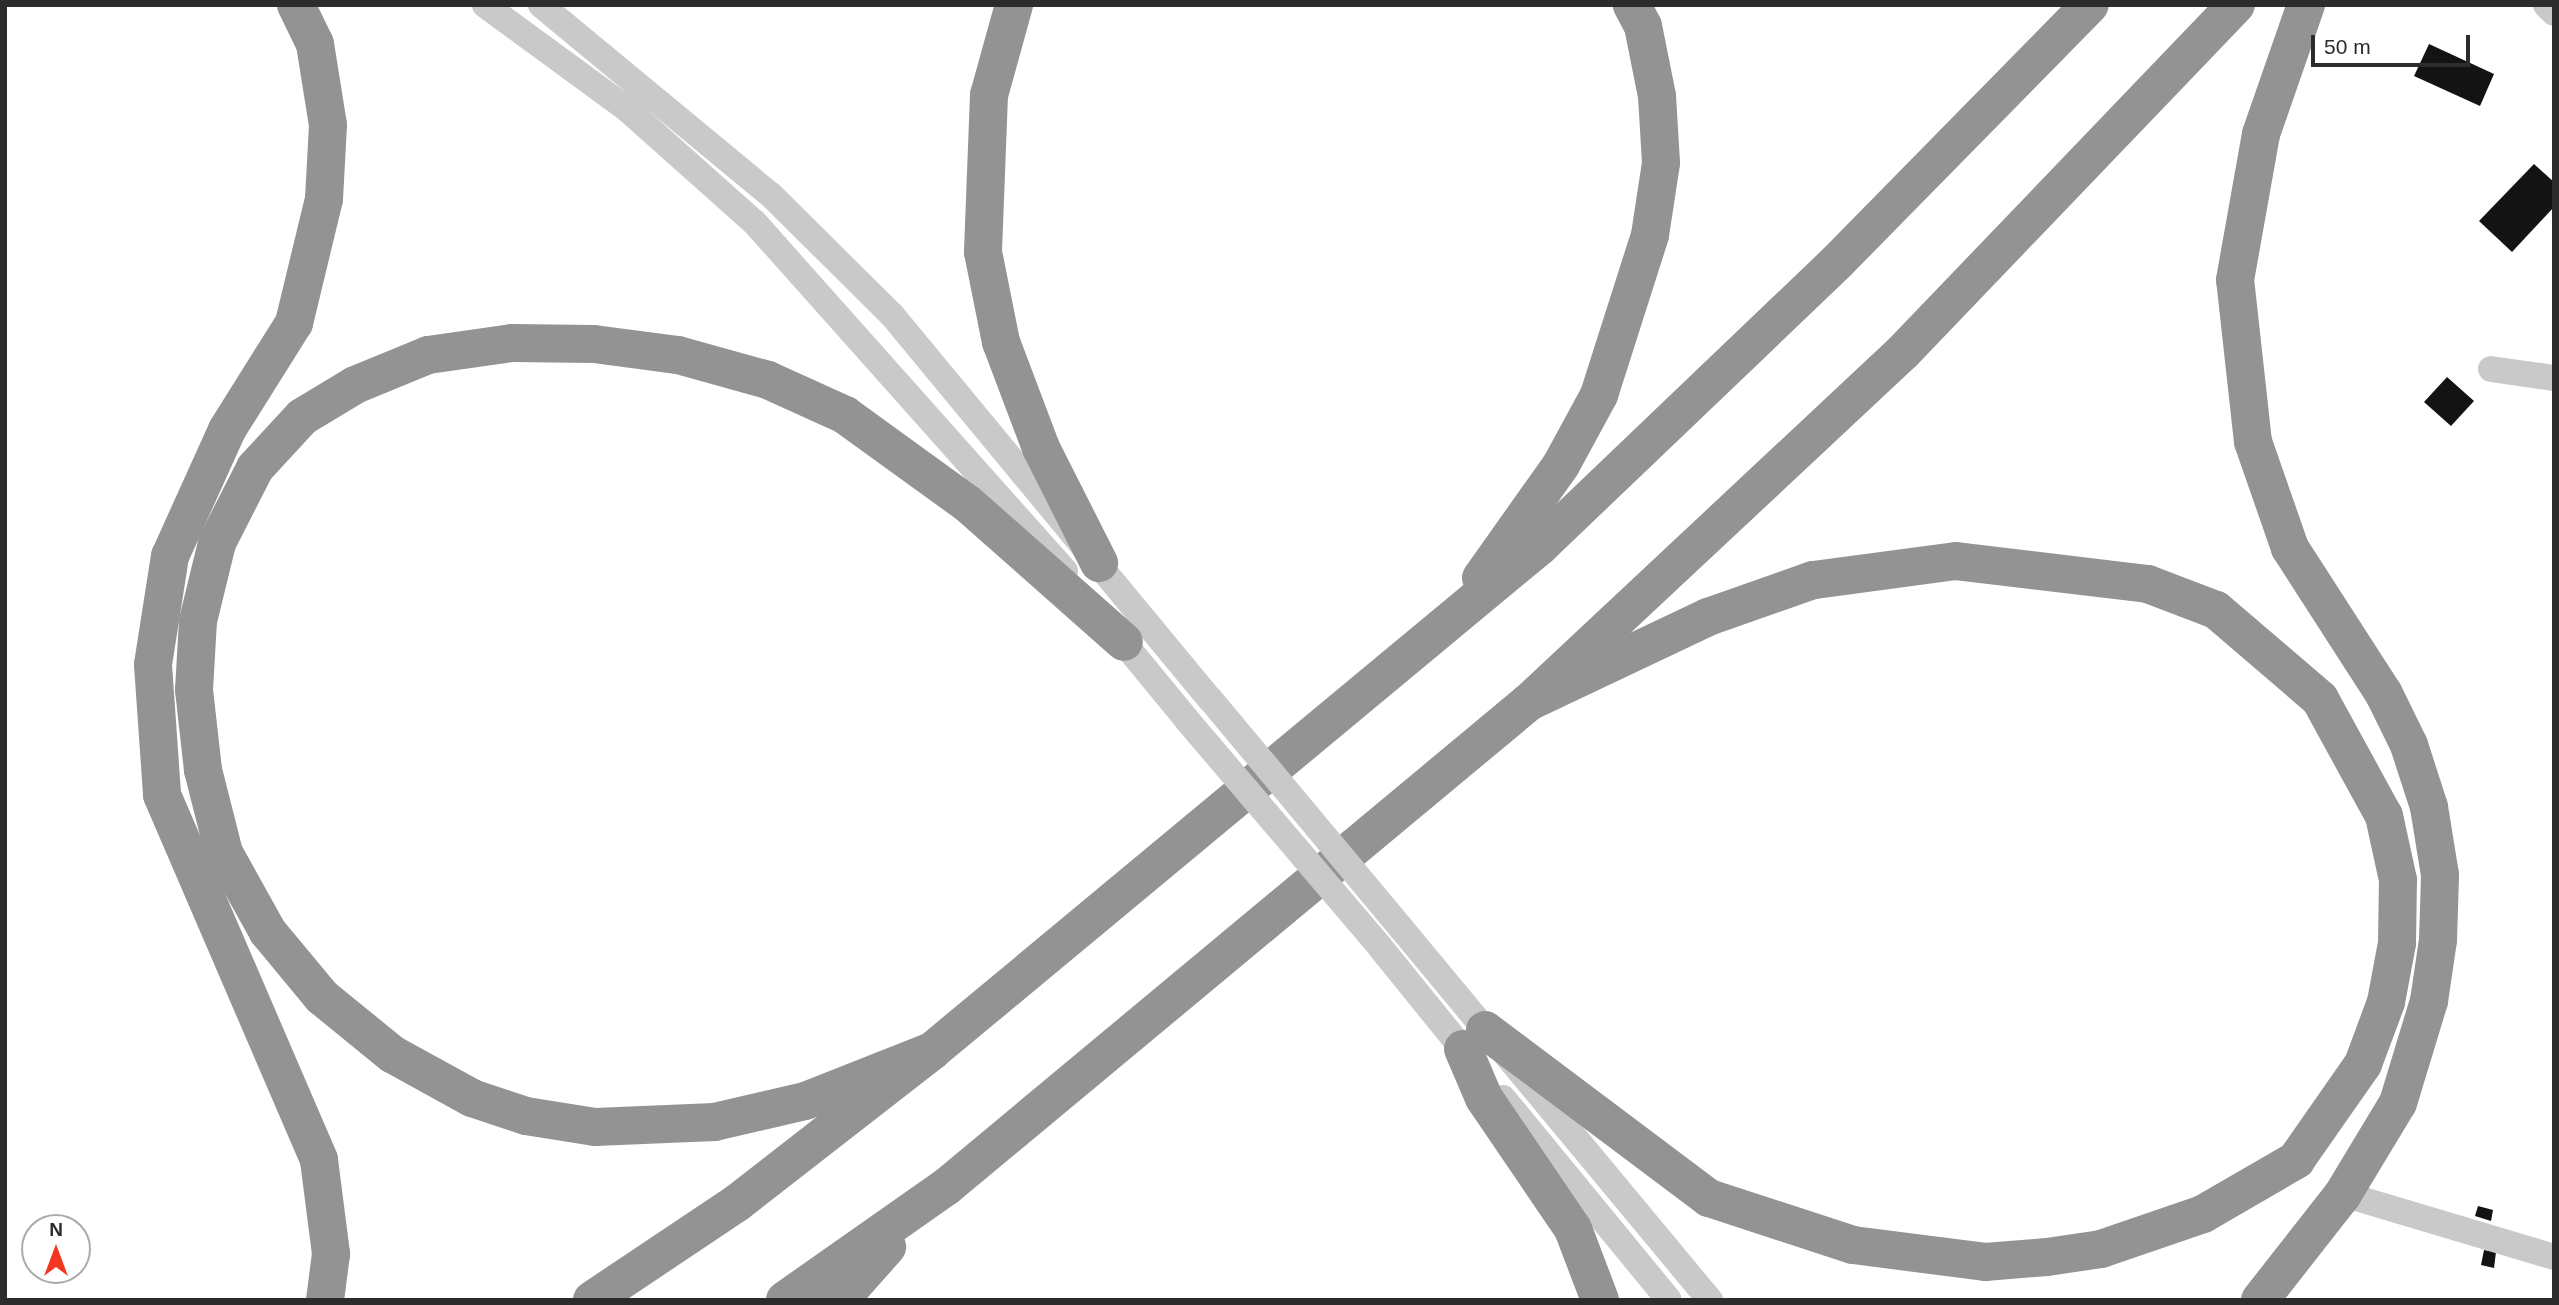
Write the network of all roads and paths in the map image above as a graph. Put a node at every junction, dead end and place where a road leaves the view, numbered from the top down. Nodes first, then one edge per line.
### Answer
1 (296, 5) edge
2 (485, 5) edge
3 (541, 5) edge
4 (1014, 5) edge
5 (1632, 5) edge
6 (2090, 5) edge
7 (2236, 5) edge
8 (2306, 5) edge
9 (2546, 5) edge
10 (2554, 13) edge
11 (2491, 369) dead end
12 (2554, 378) edge
13 (1099, 563) junction
14 (1446, 626) junction
15 (1124, 642) junction
16 (1529, 702) junction
17 (1474, 1039) junction
18 (932, 1051) junction
19 (946, 1187) junction
20 (2343, 1194) junction
21 (2554, 1257) edge
22 (325, 1300) edge
23 (592, 1300) edge
24 (785, 1300) edge
25 (839, 1300) edge
26 (1600, 1300) edge
27 (1669, 1300) edge
28 (1710, 1300) edge
29 (2260, 1300) edge

1 - 22 highway
2 - 15 street
3 - 13 street
4 - 13 highway
5 - 14 highway
6 - 14 highway
7 - 16 highway
8 - 20 highway
9 - 10 street
11 - 12 street
13 - 17 street, bridge
14 - 18 highway
15 - 17 street, bridge
15 - 18 highway
16 - 17 highway
16 - 19 highway
17 - 26 highway
17 - 27 street
17 - 28 street
18 - 23 highway
19 - 24 highway
19 - 25 highway
20 - 21 street
20 - 29 highway

